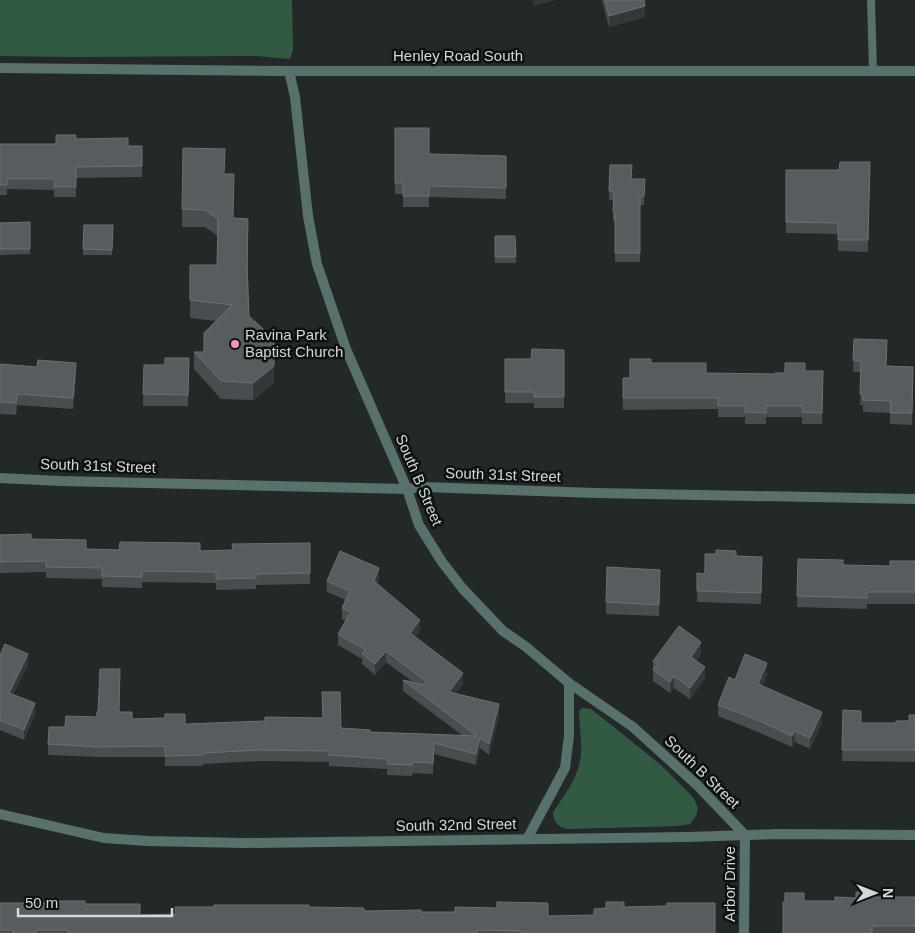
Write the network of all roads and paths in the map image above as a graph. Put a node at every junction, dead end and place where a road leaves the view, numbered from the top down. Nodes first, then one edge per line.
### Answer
1 (870, 0) edge
2 (0, 68) edge
3 (289, 70) junction
4 (873, 71) junction
5 (915, 71) edge
6 (0, 478) edge
7 (407, 489) junction
8 (915, 499) edge
9 (569, 683) junction
10 (0, 814) edge
11 (745, 835) junction
12 (915, 835) edge
13 (527, 839) junction
14 (744, 933) edge

1 - 4 lane
2 - 3 street, Henley Road South
3 - 4 street, Henley Road South
3 - 7 street, South B Street
4 - 5 street, Henley Road South
6 - 7 street, South 31st Street
7 - 8 street, South 31st Street
7 - 9 street, South B Street
9 - 11 street, South B Street
9 - 13 street
10 - 13 street, South 32nd Street
11 - 12 street, South 32nd Street
11 - 13 street, South 32nd Street
11 - 14 street, Arbor Drive

